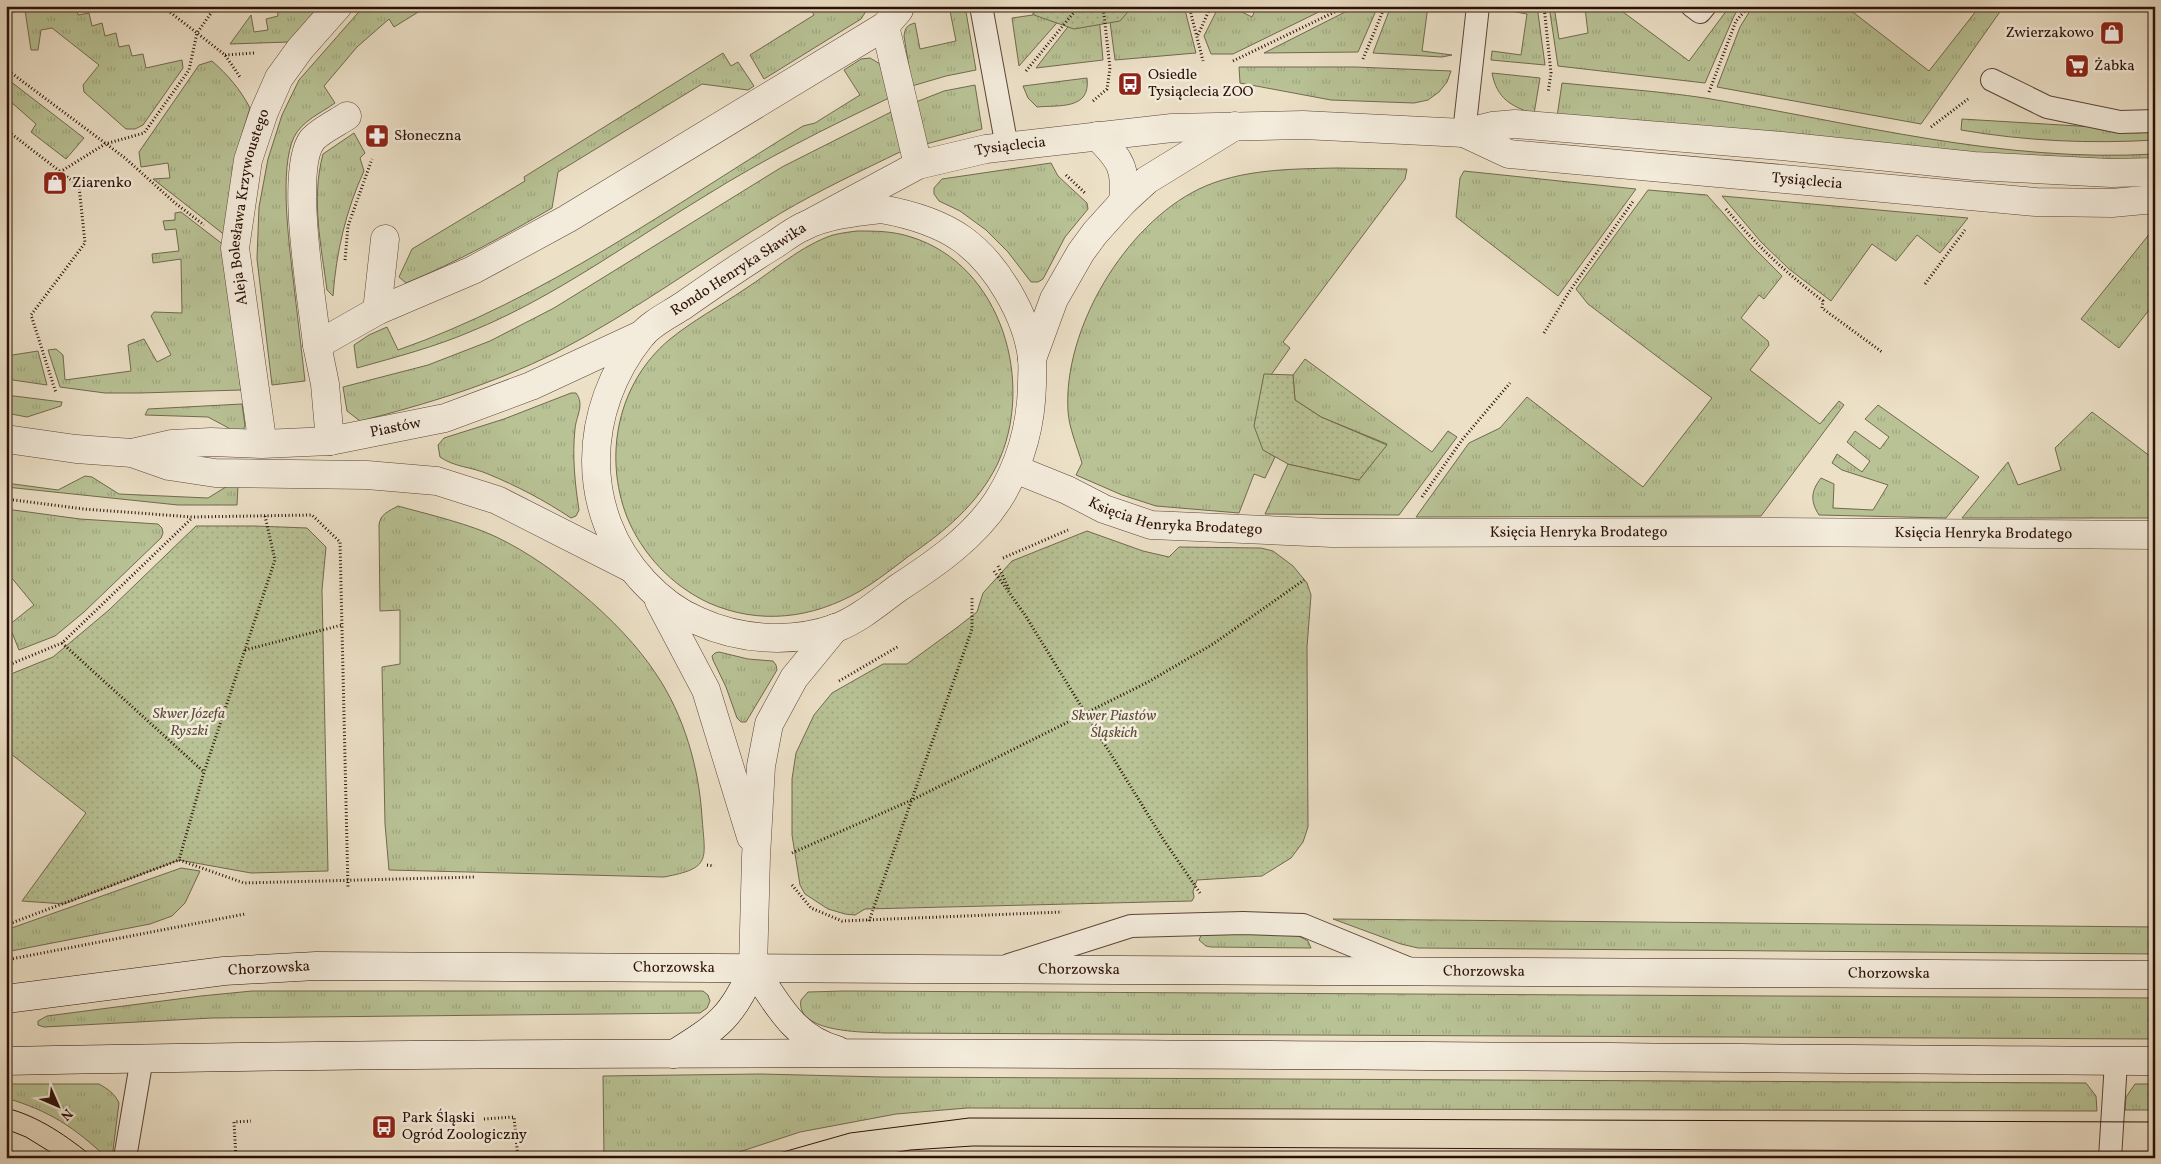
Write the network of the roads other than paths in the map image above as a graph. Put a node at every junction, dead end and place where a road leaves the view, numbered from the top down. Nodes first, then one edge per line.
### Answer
1 (338, 6) edge
2 (981, 6) edge
3 (1478, 6) edge
4 (1692, 6) edge
5 (1705, 6) edge
6 (890, 16) edge
7 (1992, 80) road end
8 (347, 116) dead end
9 (2155, 121) edge
10 (1235, 126) junction
11 (1464, 133) junction
12 (1096, 136) junction
13 (1007, 147) junction
14 (918, 165) junction
15 (2155, 172) edge
16 (2155, 200) edge
17 (1123, 202) junction
18 (803, 227) junction
19 (385, 239) dead end
20 (377, 311) junction
21 (643, 334) junction
22 (317, 345) junction
23 (1032, 359) junction
24 (261, 432) dead end
25 (6, 439) edge
26 (330, 441) junction
27 (132, 453) junction
28 (1015, 469) junction
29 (2155, 535) edge
30 (632, 568) junction
31 (657, 597) junction
32 (836, 628) junction
33 (756, 849) junction
34 (753, 968) junction
35 (997, 969) junction
36 (1415, 971) junction
37 (2155, 975) edge
38 (6, 999) edge
39 (674, 1054) junction
40 (852, 1055) junction
41 (142, 1058) junction
42 (6, 1061) edge
43 (2155, 1061) edge
44 (2116, 1062) junction
45 (125, 1158) edge
46 (2110, 1158) edge

1 - 24 street, Aleja Bolesława Krzywoustego
2 - 13 lane
3 - 11 lane
4 - 5 lane
6 - 14 street
6 - 20 street
7 - 9 lane
8 - 22 street
10 - 11 street, Tysiąclecia
10 - 12 street, Tysiąclecia
10 - 17 street
11 - 15 street, Tysiąclecia
11 - 16 street, Tysiąclecia
12 - 13 street, Tysiąclecia
12 - 17 street
13 - 14 street, Tysiąclecia
14 - 18 street, Tysiąclecia
17 - 23 street
18 - 21 street, Rondo Henryka Sławika
18 - 23 street, Rondo Henryka Sławika
19 - 20 street
20 - 22 street
21 - 26 street, Piastów
21 - 30 street, Rondo Henryka Sławika
22 - 26 street
23 - 28 street, Rondo Henryka Sławika
25 - 27 street, Piastów
26 - 27 street, Piastów
27 - 30 street, Piastów
28 - 29 street, Księcia Henryka Brodatego
28 - 32 street, Rondo Henryka Sławika
30 - 31 street, Rondo Henryka Sławika
31 - 32 street, Rondo Henryka Sławika
31 - 33 street
32 - 33 street
33 - 34 street
34 - 35 street, Chorzowska
34 - 38 street, Chorzowska
34 - 39 street
34 - 40 street
35 - 36 street, Chorzowska
35 - 36 lane
36 - 37 street, Chorzowska
39 - 40 street
39 - 41 street
40 - 44 street
41 - 42 street
41 - 45 lane
43 - 44 street
44 - 46 lane

